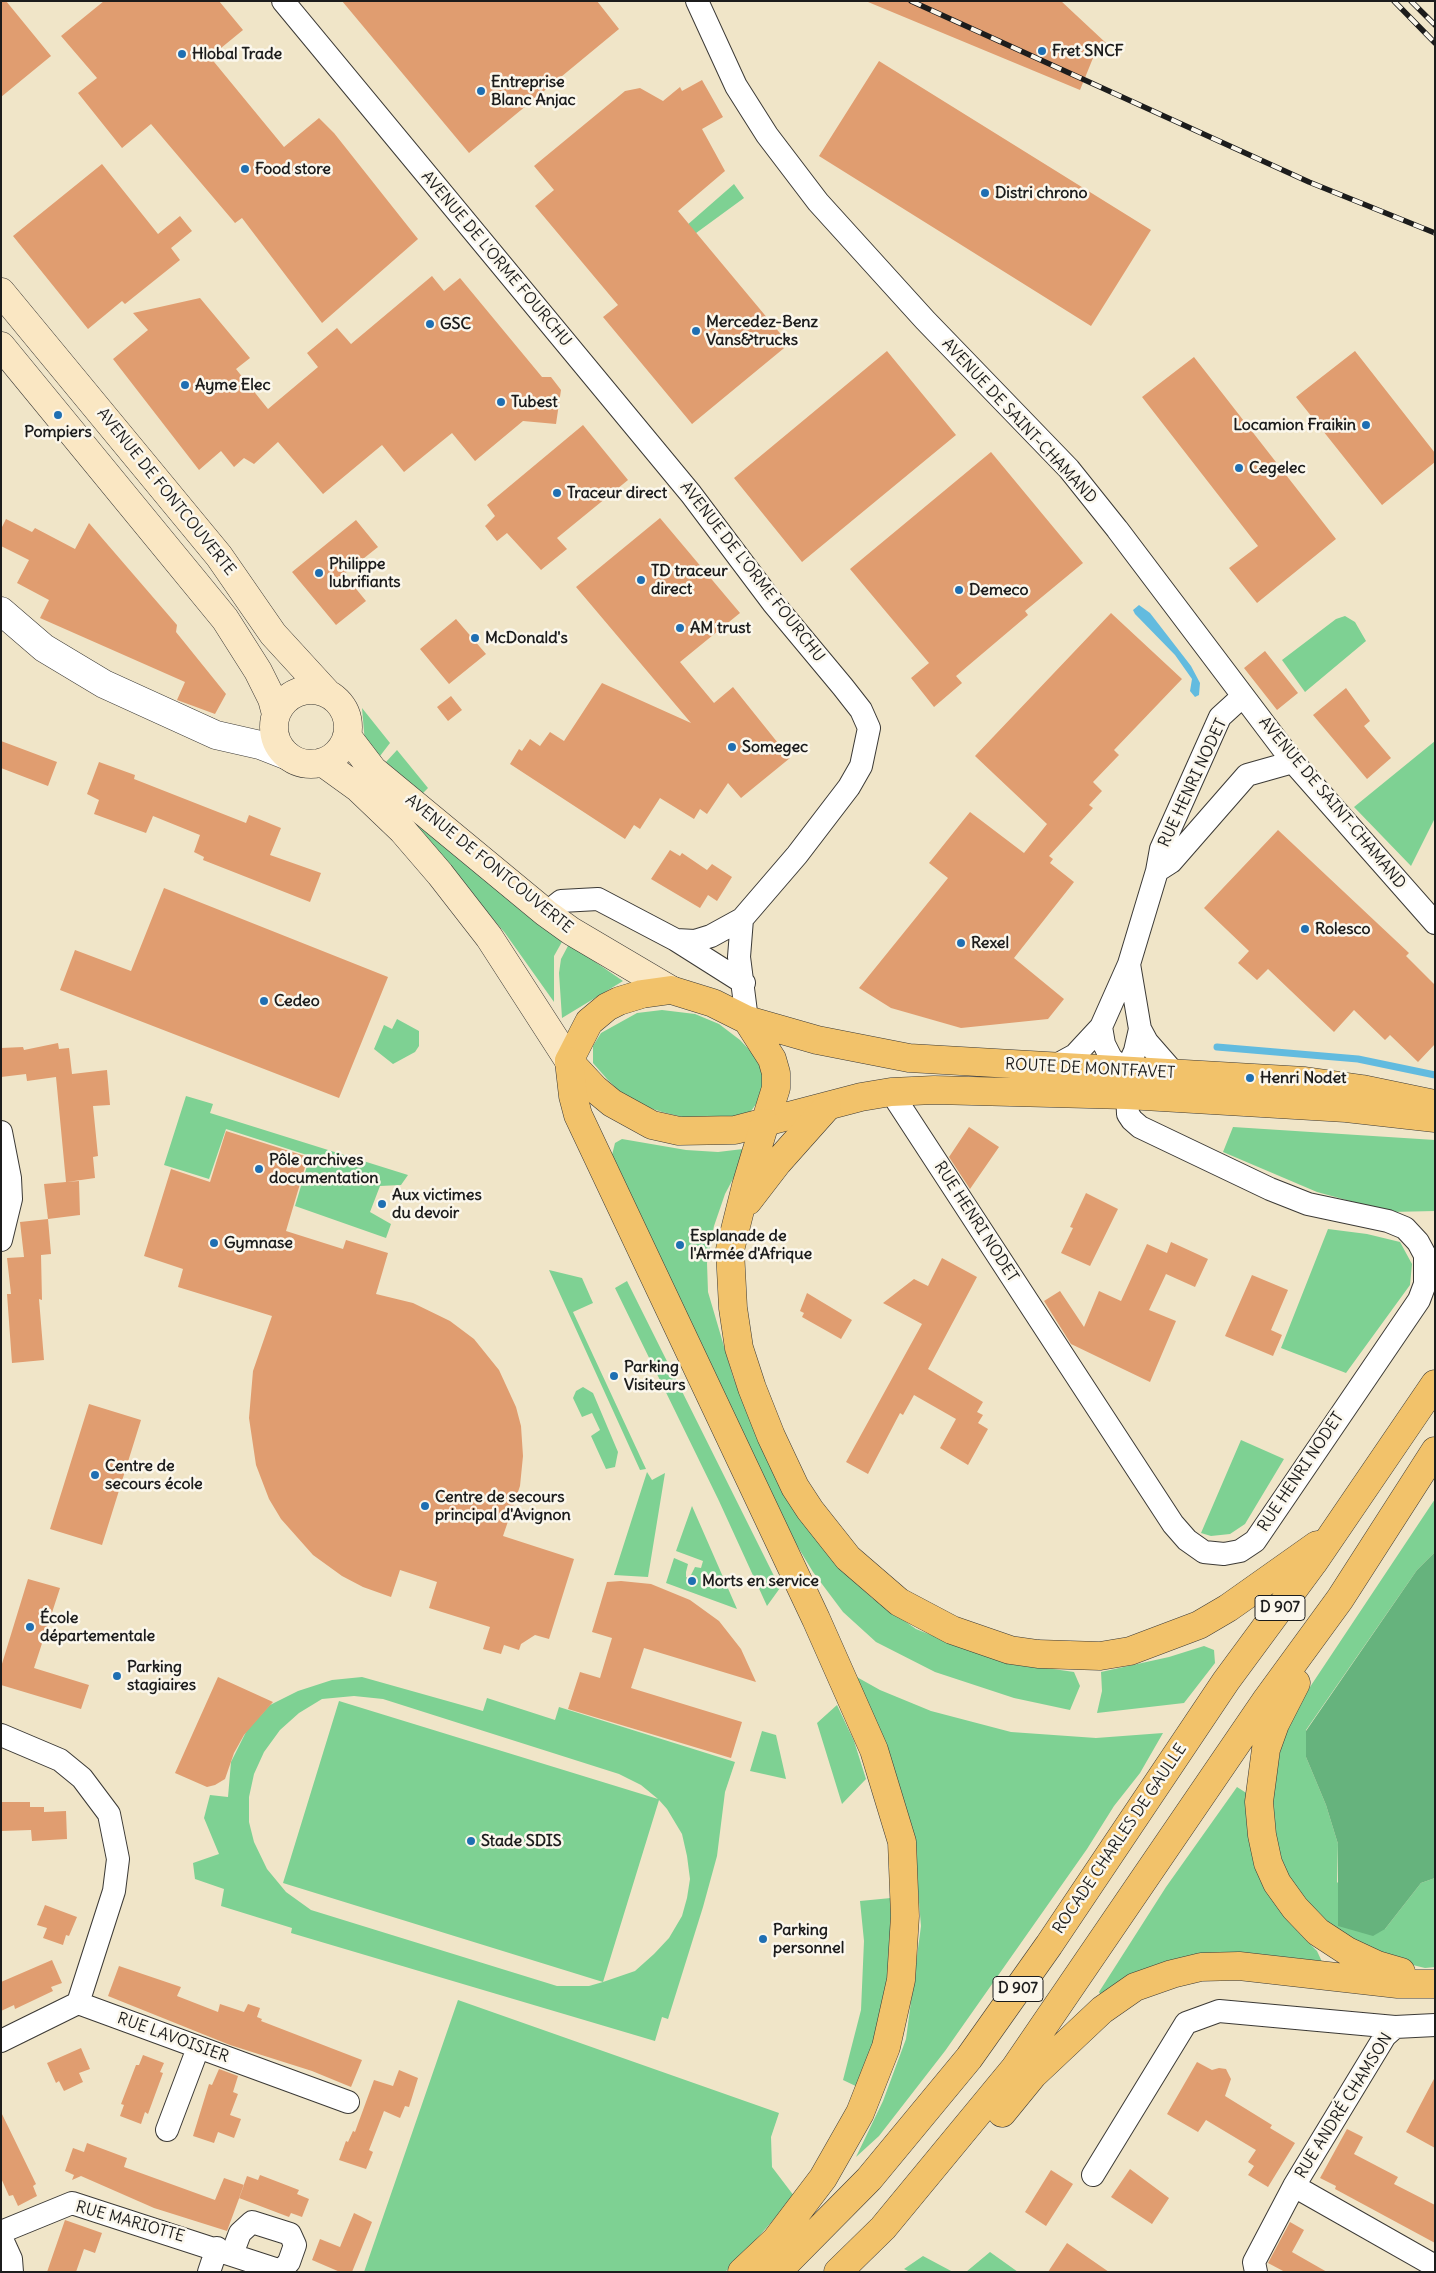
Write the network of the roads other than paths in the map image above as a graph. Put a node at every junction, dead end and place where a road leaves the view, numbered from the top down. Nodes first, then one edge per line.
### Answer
1 (283, 1) edge
2 (697, 1) edge
3 (1, 292) edge
4 (1, 346) edge
5 (1, 611) edge
6 (328, 694) junction
7 (1243, 696) junction
8 (275, 717) junction
9 (347, 736) junction
10 (226, 737) junction
11 (288, 756) junction
12 (322, 762) junction
13 (1293, 762) junction
14 (1157, 871) junction
15 (546, 913) junction
16 (742, 919) junction
17 (1435, 924) edge
18 (676, 940) junction
19 (1129, 964) junction
20 (744, 983) junction
21 (671, 990) junction
22 (747, 1020) junction
23 (1101, 1027) junction
24 (1140, 1029) junction
25 (569, 1061) junction
26 (1053, 1067) junction
27 (1175, 1074) junction
28 (1126, 1083) junction
29 (891, 1092) junction
30 (1435, 1104) edge
31 (827, 1107) junction
32 (1435, 1118) edge
33 (766, 1123) junction
34 (1, 1132) edge
35 (739, 1212) junction
36 (1, 1240) edge
37 (1435, 1384) edge
38 (1435, 1451) edge
39 (1333, 1534) junction
40 (1340, 1599) junction
41 (1, 1735) edge
42 (1435, 1974) edge
43 (1435, 1984) edge
44 (78, 2003) junction
45 (1435, 2025) edge
46 (1395, 2027) junction
47 (1, 2041) edge
48 (198, 2048) junction
49 (348, 2102) dead end
50 (167, 2130) dead end
51 (1093, 2175) dead end
52 (1294, 2186) junction
53 (883, 2228) junction
54 (1, 2232) edge
55 (1, 2237) edge
56 (1435, 2266) edge
57 (12, 2272) edge
58 (208, 2272) edge
59 (742, 2272) edge
60 (777, 2272) edge
61 (838, 2272) edge
62 (1256, 2272) edge

1 - 16 street, AVENUE DE L'ORME FOURCHU
2 - 7 street, AVENUE DE SAINT-CHAMAND
3 - 6 main road, AVENUE DE FONTCOUVERTE
4 - 8 main road, AVENUE DE FONTCOUVERTE
5 - 10 street
6 - 8 main road
6 - 9 main road
7 - 13 street, AVENUE DE SAINT-CHAMAND
7 - 14 street, RUE HENRI NODET
8 - 10 street
8 - 11 main road
9 - 12 main road
9 - 15 main road, AVENUE DE FONTCOUVERTE
10 - 11 street
11 - 12 main road
12 - 25 main road, AVENUE DE FONTCOUVERTE
13 - 14 street
13 - 17 street, AVENUE DE SAINT-CHAMAND
14 - 19 street, RUE HENRI NODET
15 - 18 street
15 - 21 main road, AVENUE DE FONTCOUVERTE
16 - 18 street, AVENUE DE L'ORME FOURCHU
16 - 20 street
18 - 20 street
19 - 23 street, RUE HENRI NODET
19 - 24 street, RUE HENRI NODET
20 - 22 street
21 - 22 main road
21 - 25 main road
22 - 26 main road, ROUTE DE MONTFAVET
22 - 33 main road
23 - 26 street, RUE HENRI NODET
23 - 28 street
24 - 27 street, RUE HENRI NODET
24 - 28 street, RUE HENRI NODET
25 - 33 main road
25 - 59 main road
26 - 28 main road, ROUTE DE MONTFAVET
27 - 28 main road, ROUTE DE MONTFAVET
27 - 30 main road, ROUTE DE MONTFAVET
28 - 29 main road, ROUTE DE MONTFAVET
28 - 29 street, RUE HENRI NODET
28 - 32 main road, ROUTE DE MONTFAVET
29 - 31 main road, ROUTE DE MONTFAVET
31 - 33 main road, ROUTE DE MONTFAVET
31 - 35 main road
33 - 35 main road
34 - 36 street
35 - 39 main road
37 - 39 main road, ROCADE CHARLES DE GAULLE / D 907
38 - 40 main road, D 907
39 - 60 main road, ROCADE CHARLES DE GAULLE / D 907
40 - 42 main road
40 - 53 main road, D 907
41 - 44 street
43 - 53 main road
44 - 47 street
44 - 48 street, RUE LAVOISIER
45 - 46 street
46 - 51 street
46 - 52 street, RUE ANDRÉ CHAMSON
48 - 49 street, RUE LAVOISIER
48 - 50 street
52 - 56 street, RUE ANDRÉ CHAMSON
52 - 62 street, RUE ANDRÉ CHAMSON
53 - 61 main road, D 907
54 - 58 street, RUE MARIOTTE
55 - 57 street

